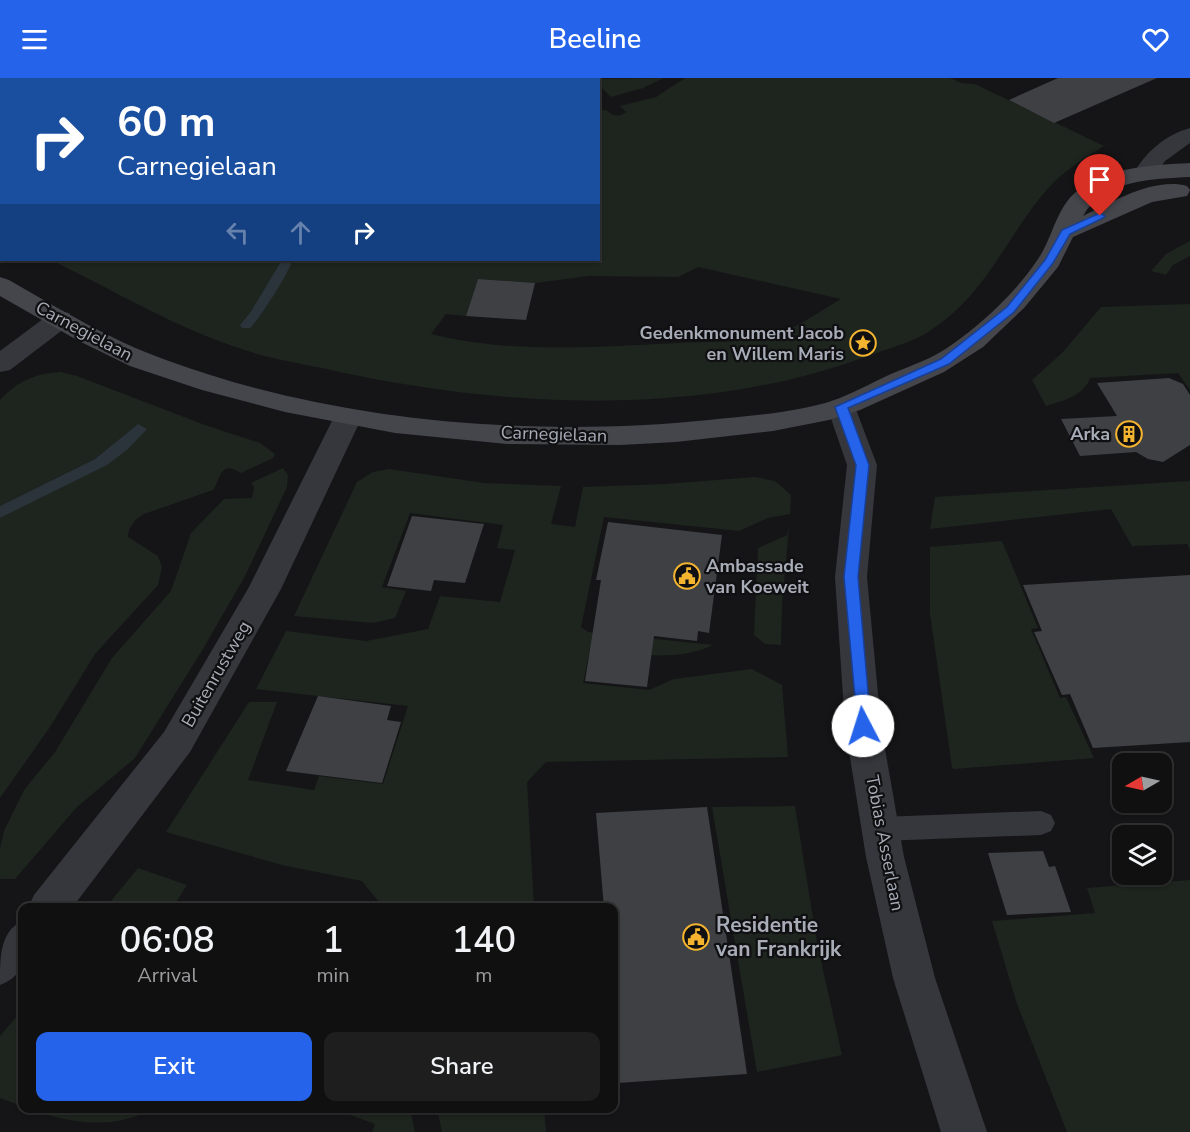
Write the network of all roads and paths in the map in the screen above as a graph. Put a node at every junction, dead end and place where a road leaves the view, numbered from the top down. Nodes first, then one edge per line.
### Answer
1 (1190, 135) edge
2 (1190, 170) edge
3 (1144, 174) junction
4 (1190, 190) edge
5 (1066, 232) junction
6 (0, 285) edge
7 (60, 319) junction
8 (0, 364) edge
9 (841, 407) junction
10 (348, 417) junction
11 (1041, 823) dead end
12 (881, 829) junction
13 (52, 903) edge
14 (18, 944) edge
15 (0, 966) edge
16 (964, 1132) edge

1 - 3 street
2 - 3 main road, Carnegielaan
3 - 5 main road, Carnegielaan
4 - 5 main road
5 - 9 main road, Carnegielaan
6 - 7 main road, Carnegielaan
7 - 8 street
7 - 10 main road, Carnegielaan
9 - 10 main road, Carnegielaan
9 - 12 street, Tobias Asserlaan
10 - 13 street, Buitenrustweg
11 - 12 lane
12 - 16 street, Tobias Asserlaan
14 - 15 street

